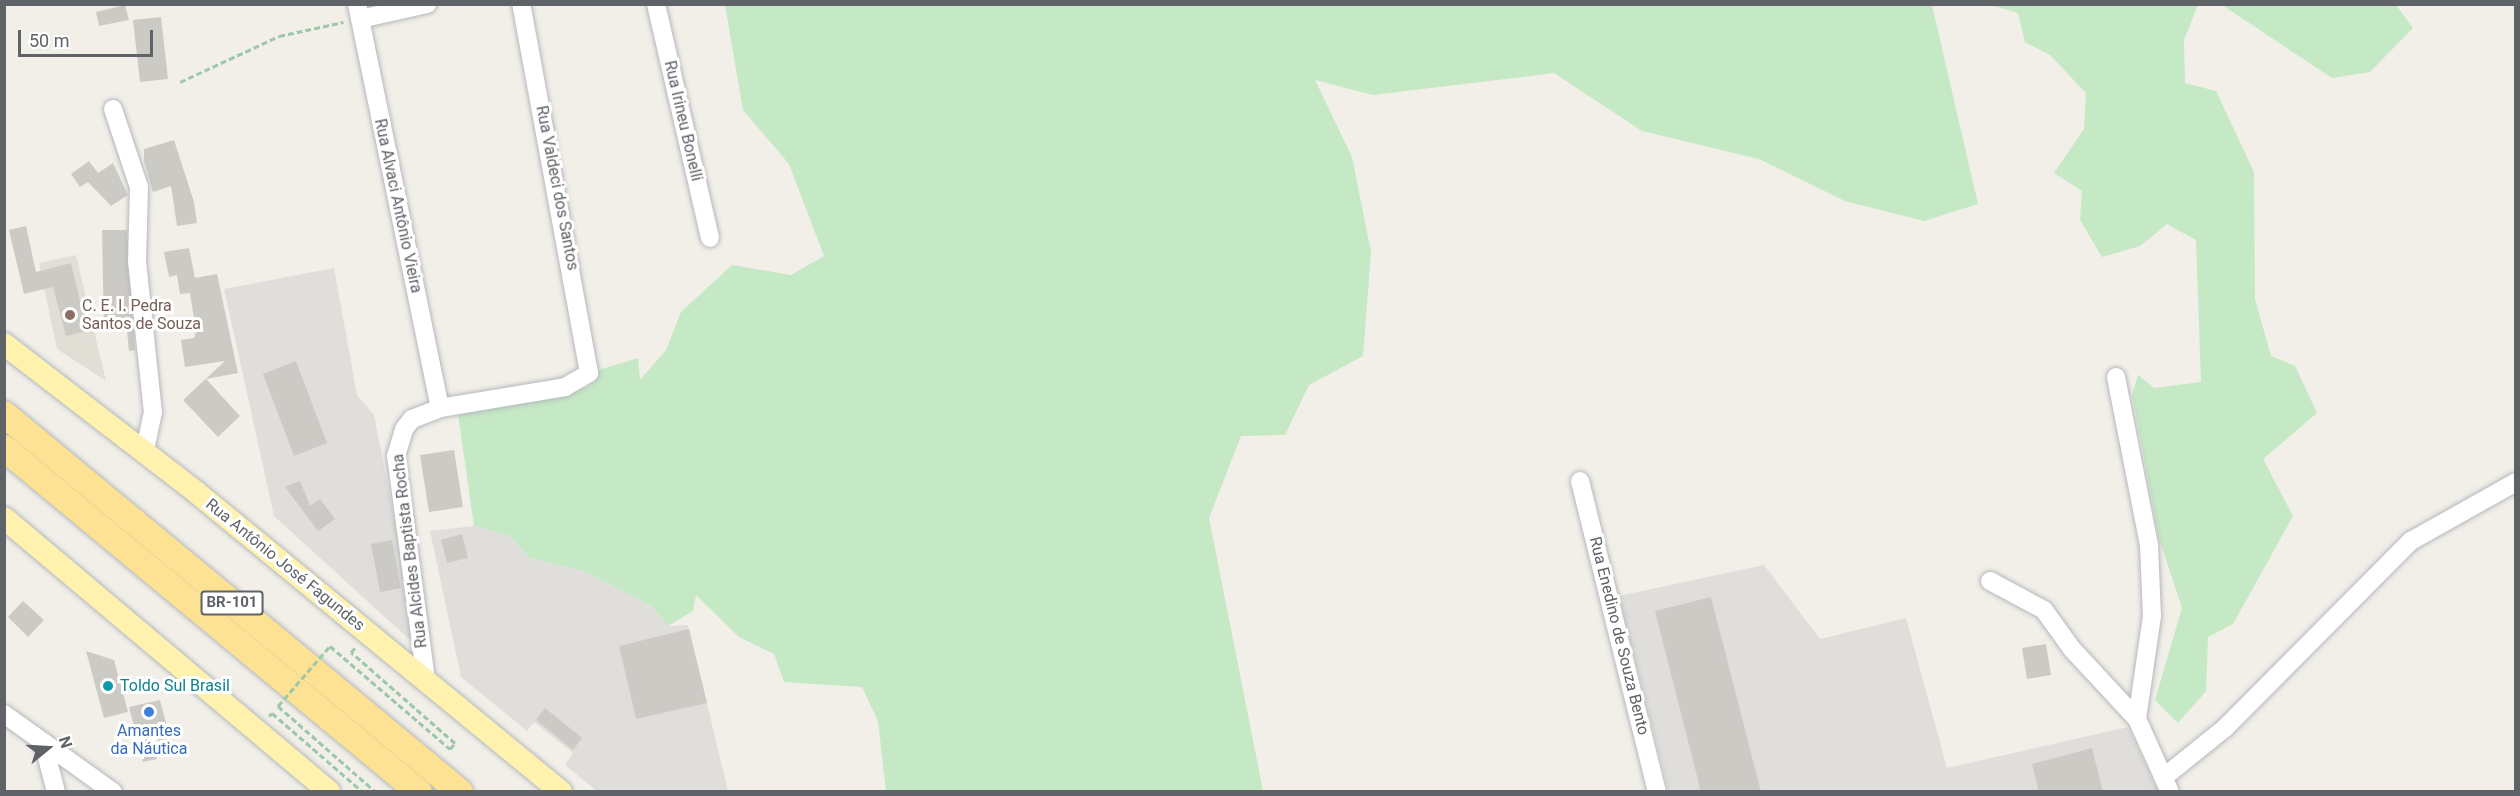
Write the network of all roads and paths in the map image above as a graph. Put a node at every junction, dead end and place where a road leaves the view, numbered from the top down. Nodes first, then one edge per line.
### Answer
1 (427, 4) edge
2 (521, 4) edge
3 (656, 4) edge
4 (358, 12) edge
5 (180, 82) dead end
6 (113, 109) dead end
7 (710, 237) dead end
8 (4, 344) edge
9 (589, 373) joint
10 (2116, 377) dead end
11 (440, 408) junction
12 (4, 414) edge
13 (4, 448) edge
14 (145, 451) junction
15 (1580, 481) dead end
16 (2516, 482) edge
17 (4, 518) edge
18 (1990, 581) dead end
19 (367, 632) junction
20 (426, 680) junction
21 (4, 714) edge
22 (2137, 719) junction
23 (44, 742) junction
24 (2167, 784) edge
25 (56, 792) edge
26 (114, 792) edge
27 (329, 792) edge
28 (376, 792) edge
29 (419, 792) edge
30 (460, 792) edge
31 (561, 792) edge
32 (1657, 792) edge

1 - 4 street
2 - 9 street, Rua Valdeci dos Santos
3 - 7 street, Rua Irineu Bonelli
4 - 5 path
4 - 11 street, Rua Alvaci Antônio Vieira
6 - 14 street
8 - 14 main road, Rua Antônio José Fagundes
9 - 11 street, Rua Alcides Baptista Rocha
10 - 22 street
11 - 20 street, Rua Alcides Baptista Rocha
12 - 30 highway, BR-101
13 - 29 highway, BR-101
14 - 19 main road, Rua Antônio José Fagundes
15 - 32 street, Rua Enedino de Souza Bento
16 - 24 street
17 - 27 main road
18 - 22 street
19 - 20 main road, Rua Antônio José Fagundes
19 - 28 path, bridge
20 - 31 main road, Rua Antônio José Fagundes
21 - 23 street
22 - 24 street
23 - 25 street
23 - 26 street

